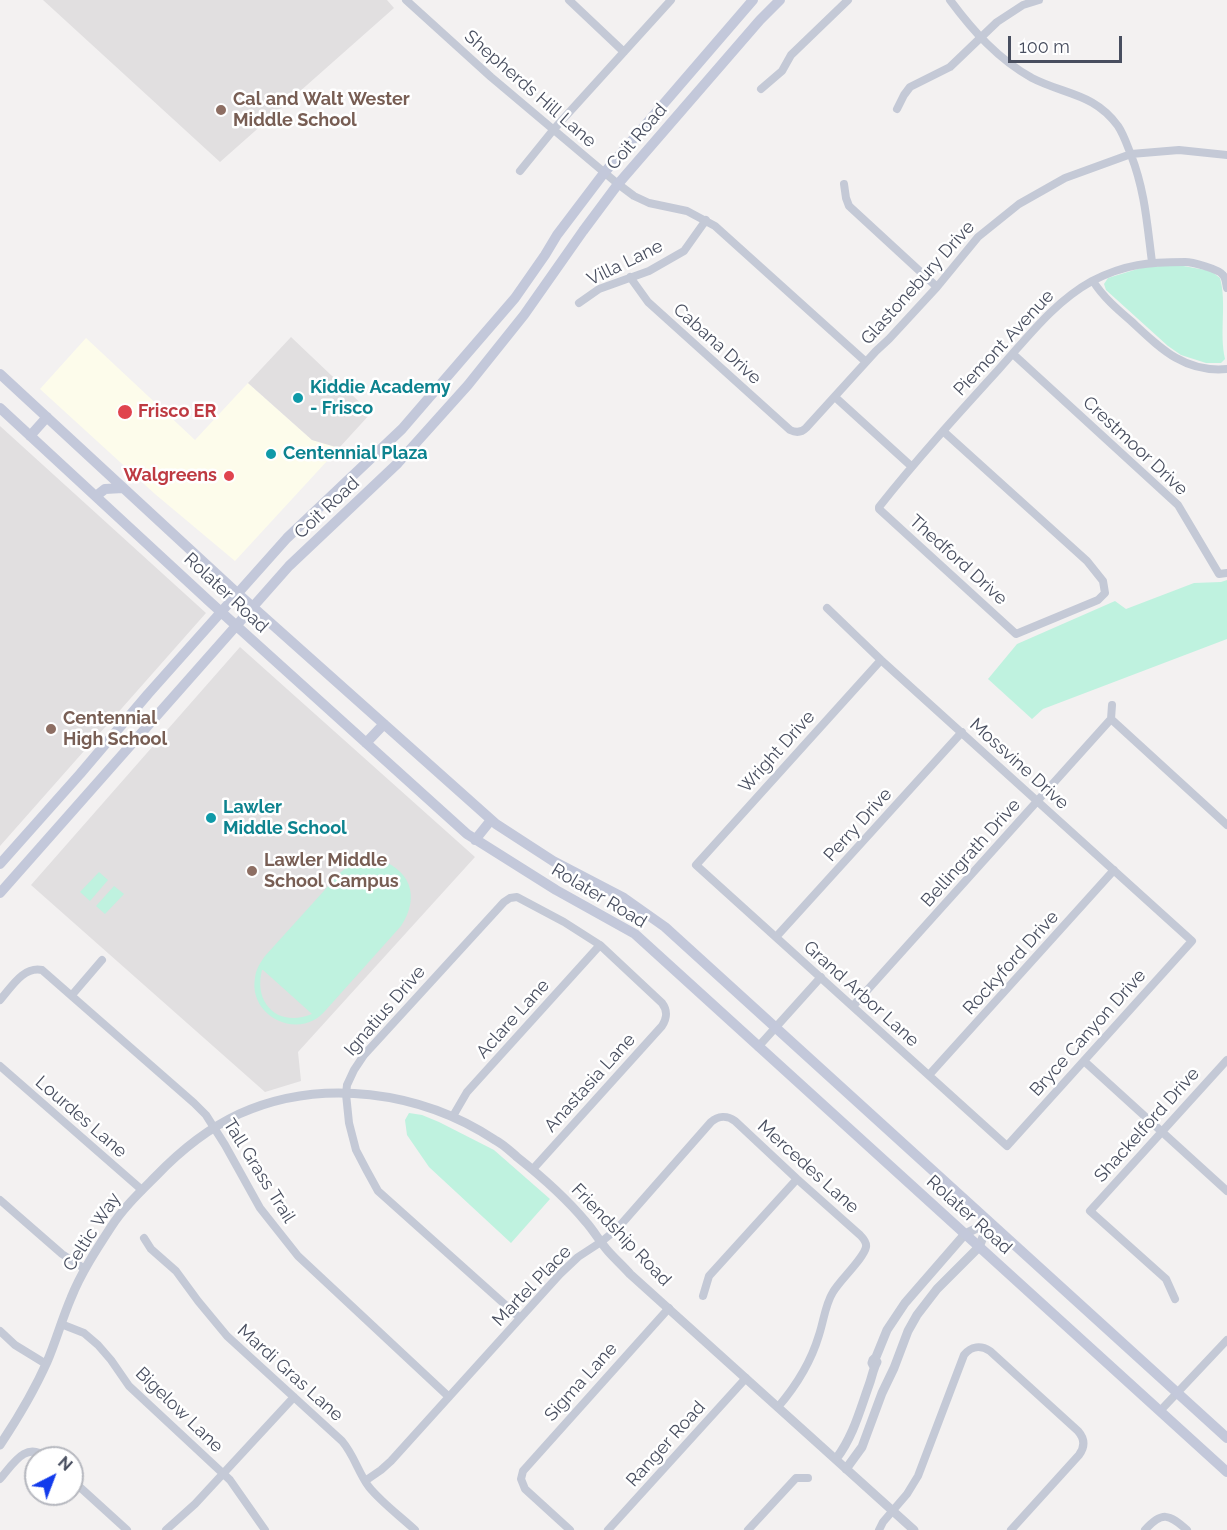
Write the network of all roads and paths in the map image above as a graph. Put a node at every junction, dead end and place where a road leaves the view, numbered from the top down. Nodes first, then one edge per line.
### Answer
1 (406, 0) edge
2 (569, 0) edge
3 (671, 0) edge
4 (753, 0) edge
5 (780, 0) edge
6 (848, 0) edge
7 (950, 0) edge
8 (1039, 0) edge
9 (981, 38) junction
10 (624, 52) junction
11 (761, 89) dead end
12 (897, 109) dead end
13 (554, 129) junction
14 (1131, 154) junction
15 (1227, 155) edge
16 (520, 171) dead end
17 (604, 173) junction
18 (618, 184) junction
19 (843, 184) dead end
20 (706, 220) junction
21 (1152, 262) junction
22 (630, 277) junction
23 (1093, 281) junction
24 (936, 287) junction
25 (1227, 288) edge
26 (579, 303) dead end
27 (1012, 354) junction
28 (866, 362) junction
29 (1227, 369) edge
30 (453, 370) junction
31 (0, 374) edge
32 (468, 384) junction
33 (835, 397) junction
34 (0, 408) edge
35 (47, 417) junction
36 (789, 429) joint
37 (943, 431) junction
38 (30, 436) junction
39 (911, 466) junction
40 (356, 473) junction
41 (123, 488) junction
42 (370, 489) junction
43 (96, 496) junction
44 (879, 508) joint
45 (1223, 574) edge
46 (237, 593) junction
47 (253, 607) junction
48 (827, 608) dead end
49 (221, 612) junction
50 (237, 626) junction
51 (881, 660) junction
52 (1112, 705) dead end
53 (1111, 719) junction
54 (384, 724) junction
55 (962, 732) junction
56 (366, 743) junction
57 (1038, 801) junction
58 (43, 816) junction
59 (491, 820) junction
60 (1227, 825) edge
61 (57, 828) junction
62 (476, 840) junction
63 (0, 864) edge
64 (696, 865) joint
65 (1114, 870) junction
66 (0, 893) edge
67 (776, 937) junction
68 (1192, 941) joint
69 (600, 945) junction
70 (102, 960) dead end
71 (821, 977) junction
72 (72, 995) junction
73 (0, 1000) edge
74 (853, 1006) junction
75 (775, 1027) junction
76 (758, 1047) junction
77 (1227, 1060) edge
78 (1084, 1061) junction
79 (0, 1066) edge
80 (929, 1076) junction
81 (346, 1094) junction
82 (281, 1100) joint
83 (453, 1116) junction
84 (723, 1117) joint
85 (214, 1128) junction
86 (1162, 1131) junction
87 (1007, 1146) joint
88 (533, 1169) junction
89 (797, 1179) junction
90 (142, 1190) junction
91 (1227, 1191) edge
92 (0, 1200) edge
93 (989, 1222) junction
94 (965, 1234) junction
95 (144, 1238) dead end
96 (601, 1242) junction
97 (979, 1247) junction
98 (86, 1269) junction
99 (703, 1296) dead end
100 (1175, 1299) dead end
101 (669, 1308) junction
102 (520, 1318) junction
103 (61, 1324) junction
104 (890, 1325) junction
105 (0, 1332) edge
106 (907, 1333) junction
107 (1227, 1341) edge
108 (875, 1360) junction
109 (896, 1363) junction
110 (46, 1364) junction
111 (746, 1378) junction
112 (1178, 1393) junction
113 (294, 1397) junction
114 (449, 1397) junction
115 (778, 1407) junction
116 (1160, 1411) junction
117 (1227, 1438) edge
118 (0, 1445) edge
119 (24, 1454) edge
120 (836, 1459) junction
121 (846, 1469) junction
122 (1227, 1472) edge
123 (224, 1473) junction
124 (808, 1478) dead end
125 (0, 1479) edge
126 (365, 1481) junction
127 (84, 1491) edge
128 (893, 1511) junction
129 (127, 1530) edge
130 (166, 1530) edge
131 (265, 1530) edge
132 (415, 1530) edge
133 (570, 1530) edge
134 (608, 1530) edge
135 (748, 1530) edge
136 (879, 1530) edge
137 (914, 1530) edge
138 (1011, 1530) edge
139 (1145, 1530) edge
140 (1187, 1530) edge

1 - 13 street, Shepherds Hill Lane
2 - 10 street
3 - 10 street
4 - 17 main road, Coit Road
5 - 18 main road, Coit Road
6 - 11 street
7 - 9 street
8 - 9 street
9 - 12 street
9 - 14 street
10 - 13 street
13 - 16 street
13 - 17 street, Shepherds Hill Lane
14 - 15 street, Glastonebury Drive
14 - 21 street
14 - 24 street, Glastonebury Drive
17 - 18 street, Shepherds Hill Lane
17 - 30 main road, Coit Road
18 - 20 street, Shepherds Hill Lane
18 - 32 main road, Coit Road
19 - 24 street
20 - 22 street, Villa Lane
20 - 28 street, Shepherds Hill Lane
21 - 23 street, Piemont Avenue
21 - 25 street, Piemont Avenue
22 - 26 street, Villa Lane
22 - 36 street, Cabana Drive
23 - 27 street, Piemont Avenue
23 - 29 street
24 - 28 street, Glastonebury Drive
27 - 37 street, Piemont Avenue
27 - 45 street, Crestmoor Drive
28 - 33 street, Glastonebury Drive
30 - 32 main road
30 - 40 main road, Coit Road
31 - 35 main road, Rolater Road
32 - 42 main road, Coit Road
33 - 36 street, Glastonebury Drive
33 - 39 street
34 - 38 main road, Rolater Road
35 - 38 main road
35 - 41 main road, Rolater Road
37 - 39 street, Piemont Avenue
37 - 44 street, Thedford Drive
38 - 43 main road, Rolater Road
39 - 44 street, Piemont Avenue
40 - 42 main road
40 - 46 main road, Coit Road
41 - 43 main road
41 - 46 main road, Rolater Road
42 - 47 main road, Coit Road
43 - 49 main road, Rolater Road
46 - 47 main road, Rolater Road
46 - 49 main road, Coit Road
47 - 50 main road, Coit Road
47 - 54 main road, Rolater Road
48 - 51 street, Mossvine Drive
49 - 50 main road, Rolater Road
49 - 58 main road, Coit Road
50 - 56 main road, Rolater Road
50 - 61 main road, Coit Road
51 - 55 street, Mossvine Drive
51 - 64 street, Wright Drive
52 - 53 street
53 - 57 street, Bellingrath Drive
53 - 60 street
54 - 56 main road
54 - 59 main road, Rolater Road
55 - 57 street, Mossvine Drive
55 - 67 street, Perry Drive
56 - 62 main road, Rolater Road
57 - 65 street, Mossvine Drive
57 - 74 street, Bellingrath Drive
58 - 61 main road
58 - 63 main road, Coit Road
59 - 62 main road
59 - 75 main road, Rolater Road
61 - 66 main road, Coit Road
62 - 76 main road, Rolater Road
64 - 67 street, Grand Arbor Lane
65 - 68 street, Mossvine Drive
65 - 80 street, Rockyford Drive
67 - 71 street, Grand Arbor Lane
68 - 78 street, Bryce Canyon Drive
69 - 81 street, Ignatius Drive
69 - 83 street, Aclare Lane
69 - 88 street, Anastasia Lane
70 - 72 street
71 - 74 street, Grand Arbor Lane
71 - 75 street
72 - 73 street, Tall Grass Trail
72 - 85 street, Tall Grass Trail
74 - 80 street, Grand Arbor Lane
75 - 76 street
75 - 93 main road, Rolater Road
76 - 94 main road, Rolater Road
77 - 86 street, Shackelford Drive
78 - 86 street
78 - 87 street, Bryce Canyon Drive
79 - 90 street, Lourdes Lane
80 - 87 street, Grand Arbor Lane
81 - 82 street, Friendship Road
81 - 83 street, Friendship Road
81 - 102 street, Ignatius Drive
82 - 85 street, Celtic Way
83 - 88 street, Friendship Road
84 - 89 street, Mercedes Lane
84 - 96 street, Martel Place
85 - 90 street, Celtic Way
85 - 114 street, Tall Grass Trail
86 - 91 street
86 - 100 street, Shackelford Drive
88 - 96 street, Friendship Road
89 - 99 street
89 - 115 street, Mercedes Lane
90 - 98 street, Celtic Way
92 - 98 street
93 - 94 street
93 - 97 street
93 - 112 main road, Rolater Road
94 - 97 main road, Rolater Road
94 - 104 street
95 - 113 street, Mardi Gras Lane
96 - 101 street, Friendship Road
96 - 102 street, Martel Place
97 - 106 street
97 - 116 main road, Rolater Road
98 - 103 street, Celtic Way
101 - 111 street, Friendship Road
101 - 133 street, Sigma Lane
102 - 114 street, Martel Place
103 - 110 street, Celtic Way
103 - 123 street, Bigelow Lane
104 - 106 street
104 - 108 street
105 - 110 street
106 - 109 street
107 - 112 street
108 - 109 street
108 - 120 street
109 - 121 street
110 - 118 street, Celtic Way
111 - 115 street, Friendship Road
111 - 134 street, Ranger Road
112 - 116 street
112 - 117 main road, Rolater Road
113 - 123 street
113 - 126 street, Mardi Gras Lane
114 - 126 street, Martel Place
115 - 120 street, Friendship Road
116 - 122 main road, Rolater Road
119 - 125 street
120 - 121 street, Friendship Road
121 - 128 street, Friendship Road
123 - 130 street
123 - 131 street, Bigelow Lane
124 - 135 street
126 - 132 street, Mardi Gras Lane
127 - 129 street
128 - 136 street
128 - 137 street, Friendship Road
128 - 138 street
139 - 140 street

